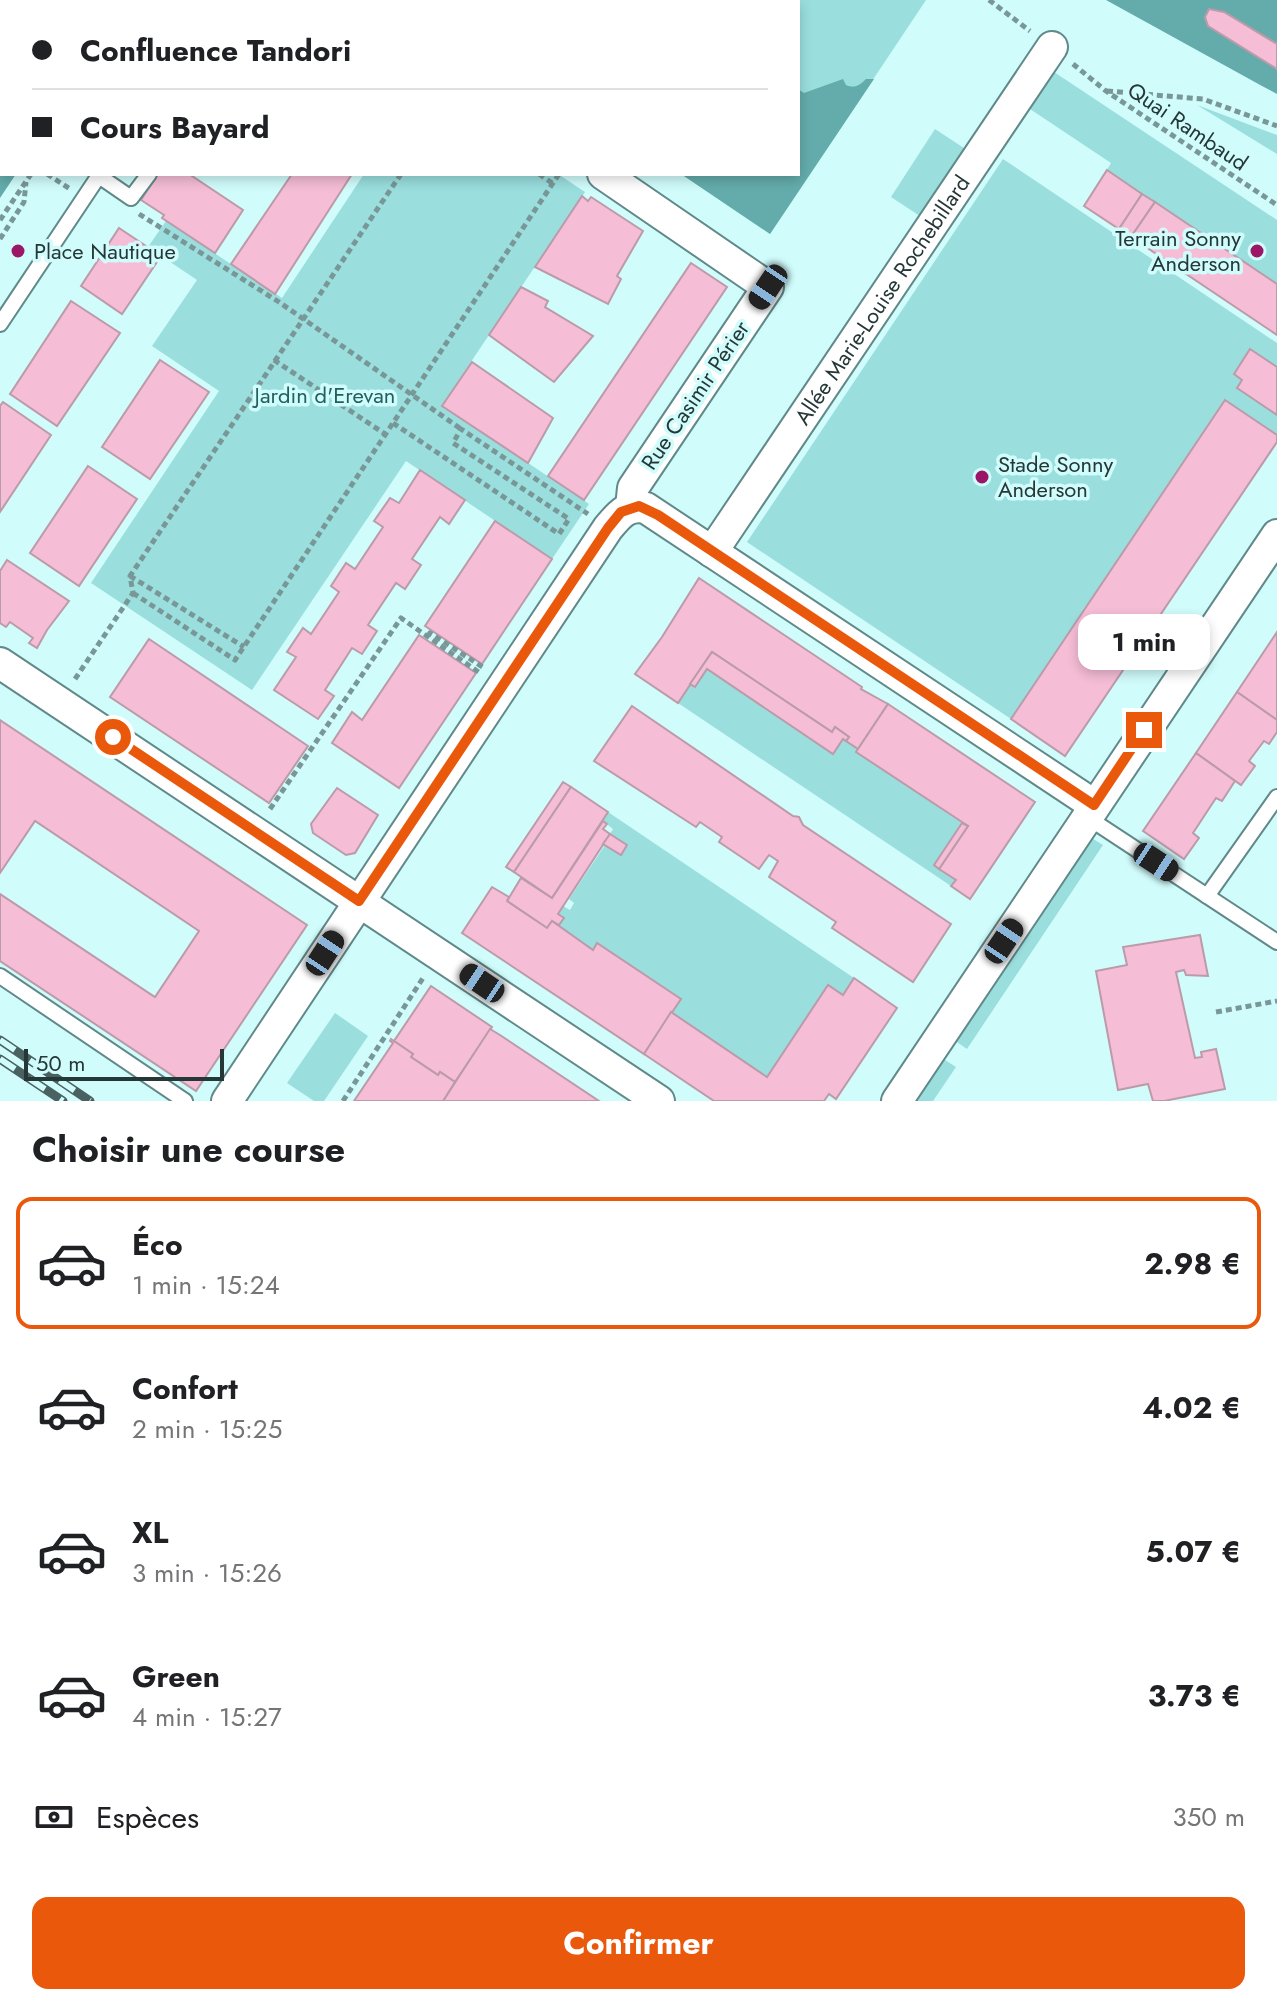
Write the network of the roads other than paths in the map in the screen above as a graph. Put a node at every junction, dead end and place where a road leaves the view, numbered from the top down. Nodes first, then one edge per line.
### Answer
1 (1052, 47) dead end
2 (99, 176) edge
3 (101, 176) edge
4 (148, 176) edge
5 (606, 176) edge
6 (0, 324) edge
7 (631, 507) junction
8 (1277, 535) edge
9 (712, 552) junction
10 (0, 663) edge
11 (1277, 797) edge
12 (1090, 811) junction
13 (1207, 896) junction
14 (359, 901) junction
15 (1277, 942) edge
16 (0, 976) edge
17 (185, 1101) edge
18 (227, 1101) edge
19 (659, 1101) edge
20 (897, 1101) edge

1 - 9 street, Allée Marie-Louise Rochebillard
2 - 6 lane
3 - 4 lane
5 - 7 street, Rue Casimir Périer
7 - 9 street
7 - 14 street, Rue Casimir Périer
8 - 12 street
9 - 12 street
10 - 14 street
11 - 13 lane
12 - 13 lane
12 - 20 street
13 - 15 lane
14 - 18 street, Rue Casimir Périer
14 - 19 street
16 - 17 lane

